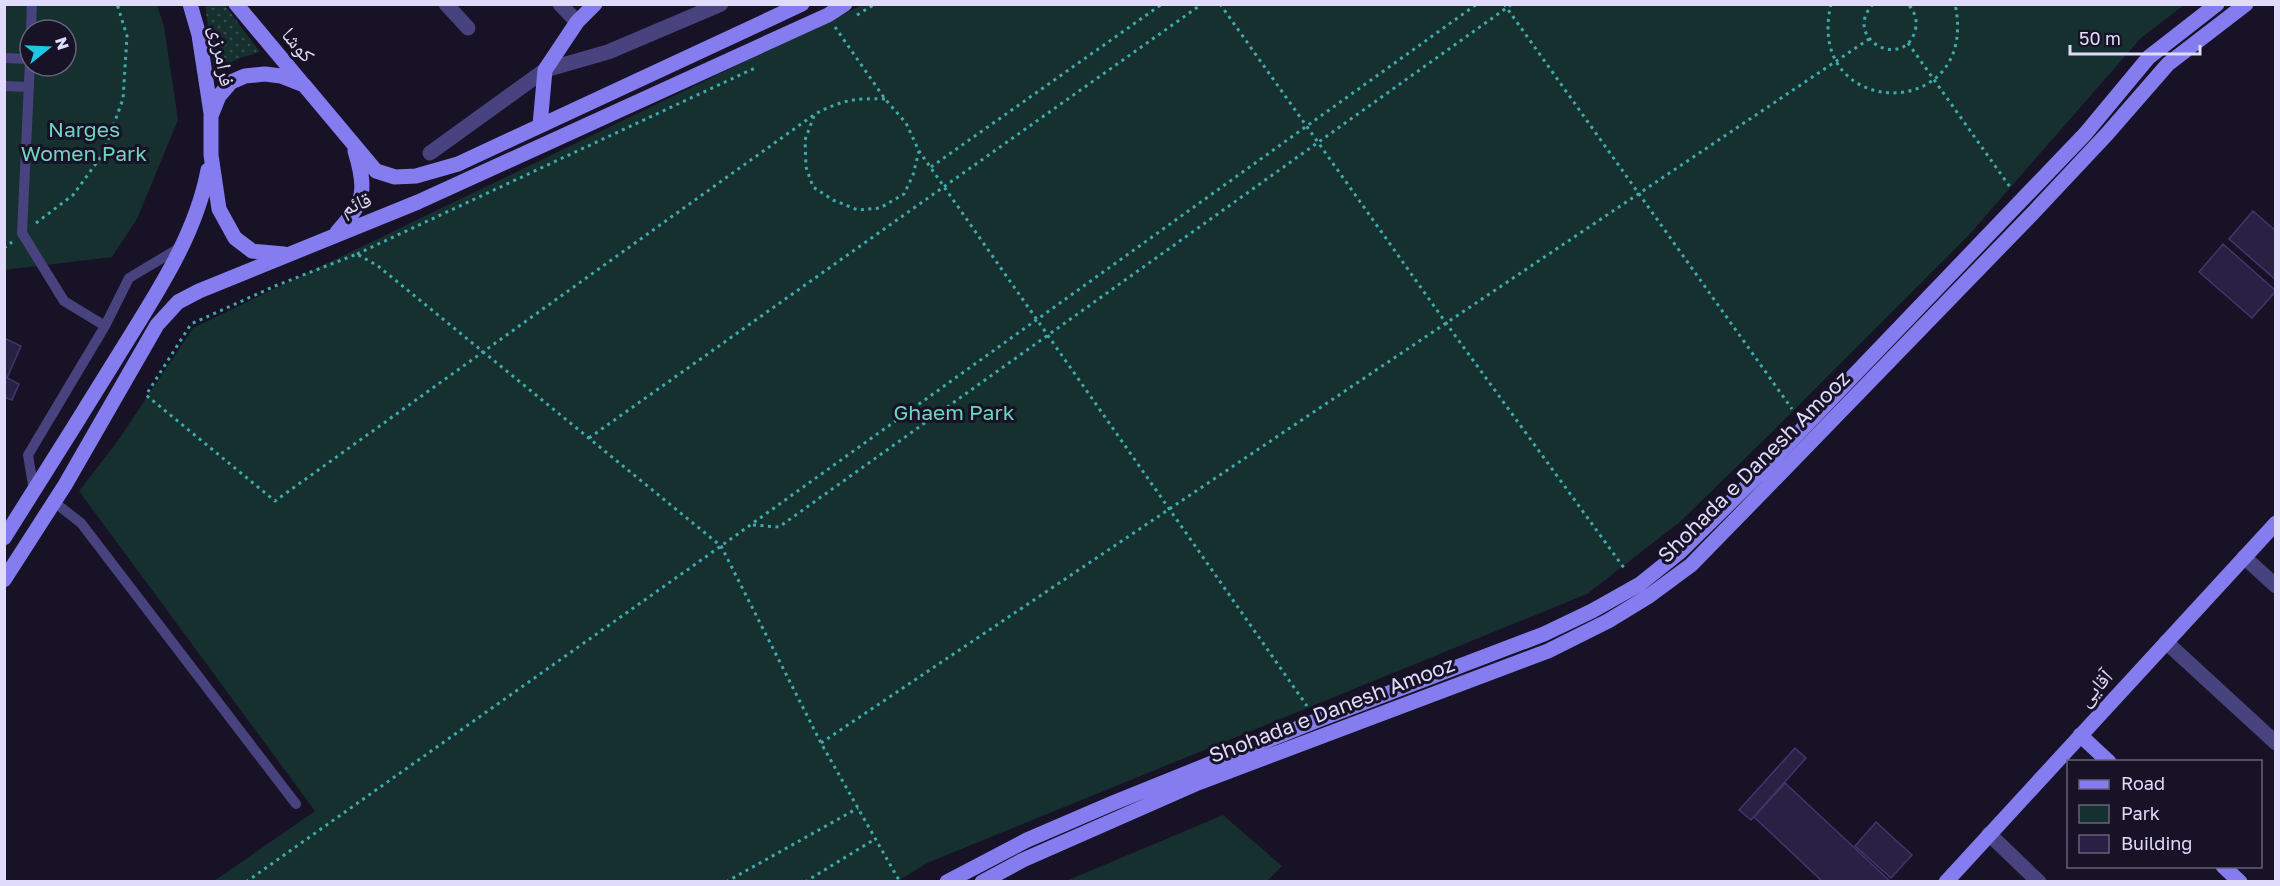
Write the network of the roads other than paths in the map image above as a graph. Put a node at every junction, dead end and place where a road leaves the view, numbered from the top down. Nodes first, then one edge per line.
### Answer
1 (190, 4) edge
2 (236, 4) edge
3 (446, 4) edge
4 (560, 4) edge
5 (595, 4) edge
6 (721, 4) edge
7 (802, 4) edge
8 (845, 4) edge
9 (2217, 4) edge
10 (2246, 4) edge
11 (577, 22) junction
12 (468, 28) dead end
13 (545, 70) junction
14 (29, 78) edge
15 (304, 85) junction
16 (4, 86) edge
17 (29, 87) junction
18 (211, 116) junction
19 (540, 125) junction
20 (352, 143) junction
21 (430, 153) dead end
22 (211, 155) junction
23 (335, 235) junction
24 (182, 247) junction
25 (288, 254) junction
26 (105, 326) junction
27 (34, 491) junction
28 (54, 502) junction
29 (2276, 523) edge
30 (4, 538) edge
31 (2244, 557) junction
32 (4, 580) edge
33 (2276, 585) edge
34 (2166, 642) junction
35 (2080, 735) junction
36 (2276, 743) edge
37 (2107, 760) edge
38 (296, 804) dead end
39 (1989, 834) junction
40 (2224, 868) edge
41 (947, 882) edge
42 (982, 882) edge
43 (1946, 882) edge
44 (2039, 882) edge
45 (2240, 882) edge

1 - 18 main road, فرامرزی
2 - 15 main road, کوشا
3 - 12 street
4 - 11 street
5 - 11 main road
6 - 13 street
7 - 19 main road, قائم
8 - 23 main road, قائم
9 - 41 main road
10 - 42 main road, Shohada e Danesh Amooz
11 - 13 main road
13 - 19 main road
13 - 21 street
14 - 17 lane
15 - 18 main road
15 - 20 main road
16 - 17 lane
17 - 26 lane
18 - 22 main road
19 - 20 main road, قائم
20 - 23 main road
22 - 24 main road
22 - 25 main road
23 - 25 main road, قائم
24 - 26 lane
24 - 27 main road
25 - 28 main road, قائم
26 - 27 lane
27 - 28 main road
27 - 30 main road
28 - 32 main road, قائم
28 - 38 lane
29 - 31 main road, آقایی
31 - 33 street
31 - 34 main road, آقایی
34 - 35 main road, آقایی
34 - 36 street
35 - 37 main road
35 - 39 main road, آقایی
39 - 43 main road, آقایی
39 - 44 street
40 - 45 main road

